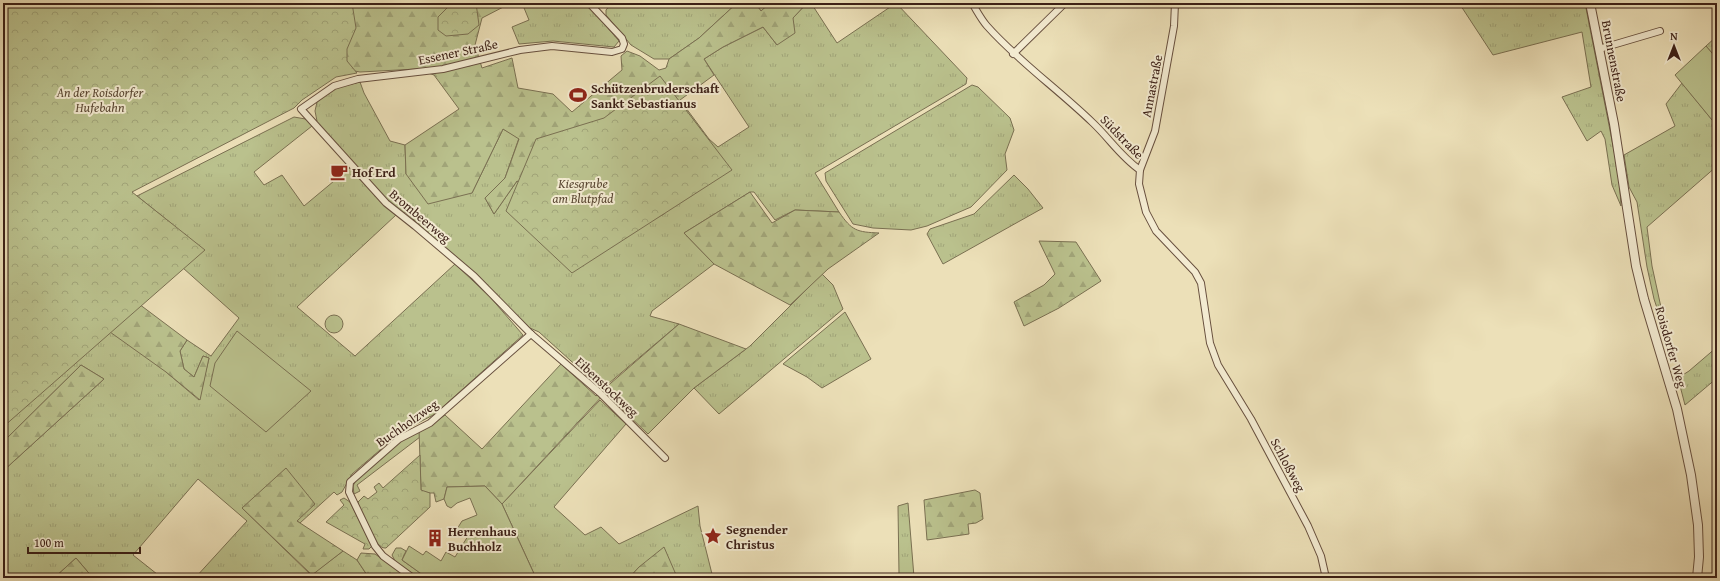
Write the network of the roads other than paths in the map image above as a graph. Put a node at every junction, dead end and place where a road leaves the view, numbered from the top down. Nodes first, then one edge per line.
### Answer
1 (589, 3) edge
2 (972, 3) edge
3 (1065, 3) edge
4 (1175, 3) edge
5 (1590, 3) edge
6 (1660, 31) dead end
7 (1600, 49) junction
8 (1014, 54) junction
9 (301, 109) joint
10 (1614, 124) joint
11 (1140, 170) junction
12 (531, 334) junction
13 (1219, 368) joint
14 (665, 458) dead end
15 (413, 578) edge
16 (1326, 578) edge
17 (1697, 578) edge

1 - 9 street, Essener Straße
2 - 8 street, Südstraße
3 - 8 street
4 - 11 street, Annastraße
5 - 7 street, Brunnenstraße
6 - 7 street
7 - 10 street, Brunnenstraße
8 - 11 street, Südstraße
9 - 12 street, Brombeerweg
10 - 17 street, Roisdorfer Weg
11 - 13 street, Südstraße
12 - 14 street, Eibenstockweg
12 - 15 street, Buchholzweg
13 - 16 street, Schloßweg

